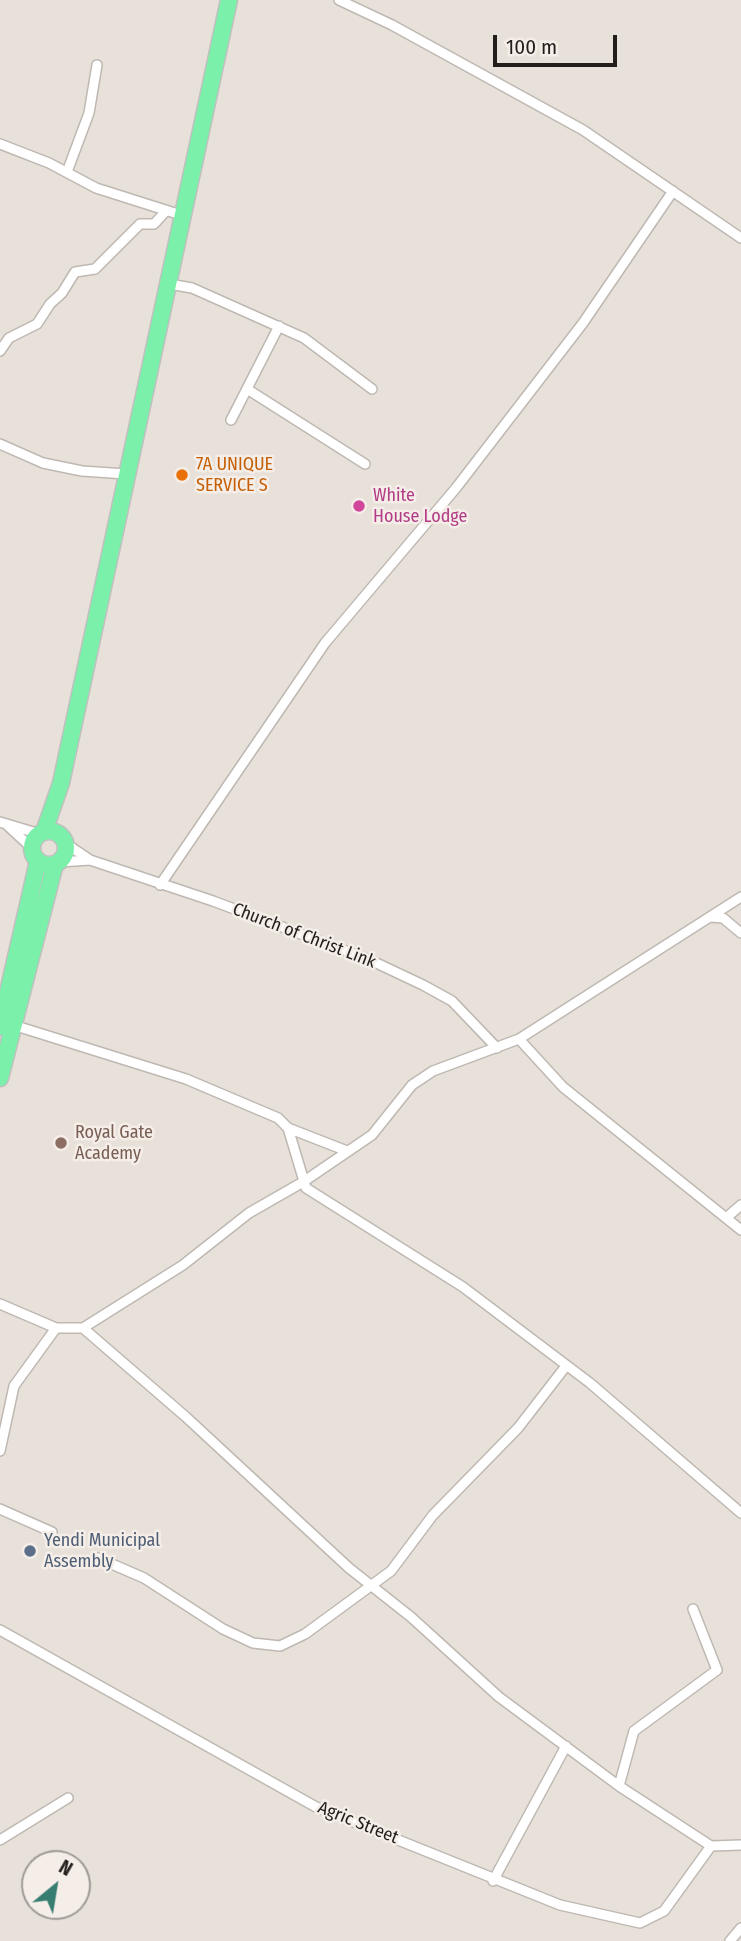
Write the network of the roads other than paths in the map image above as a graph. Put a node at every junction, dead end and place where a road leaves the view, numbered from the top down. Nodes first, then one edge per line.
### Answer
1 (229, 0) edge
2 (340, 0) edge
3 (97, 65) dead end
4 (0, 145) edge
5 (67, 172) junction
6 (673, 191) junction
7 (173, 213) junction
8 (741, 238) edge
9 (169, 284) junction
10 (279, 326) junction
11 (0, 351) edge
12 (247, 389) junction
13 (372, 389) dead end
14 (231, 420) dead end
15 (0, 444) edge
16 (365, 464) dead end
17 (126, 474) junction
18 (61, 783) junction
19 (3, 823) edge
20 (42, 833) junction
21 (63, 839) junction
22 (35, 855) junction
23 (90, 860) junction
24 (57, 863) junction
25 (160, 885) junction
26 (741, 897) edge
27 (710, 917) junction
28 (741, 933) edge
29 (3, 1024) edge
30 (519, 1039) junction
31 (497, 1048) junction
32 (0, 1078) edge
33 (288, 1128) junction
34 (347, 1151) junction
35 (303, 1182) junction
36 (741, 1205) edge
37 (726, 1218) junction
38 (741, 1230) edge
39 (0, 1304) edge
40 (56, 1328) junction
41 (83, 1328) junction
42 (566, 1366) junction
43 (0, 1451) edge
44 (0, 1509) edge
45 (740, 1509) edge
46 (52, 1532) dead end
47 (98, 1558) dead end
48 (373, 1587) junction
49 (693, 1609) dead end
50 (0, 1630) edge
51 (566, 1746) junction
52 (619, 1786) junction
53 (68, 1798) dead end
54 (0, 1840) edge
55 (741, 1845) edge
56 (711, 1846) junction
57 (493, 1881) junction
58 (741, 1928) edge
59 (730, 1941) edge

1 - 7 highway
2 - 6 street
3 - 5 street
4 - 5 street
5 - 7 street
6 - 8 street
6 - 25 street
7 - 9 highway
7 - 11 street
9 - 10 street
9 - 17 highway
10 - 12 street
10 - 13 street
12 - 14 street
12 - 16 street
15 - 17 street
17 - 18 highway
18 - 20 highway
18 - 21 highway
19 - 20 street
19 - 22 street
20 - 21 highway
20 - 22 highway
21 - 23 street, Church of Christ Link
21 - 24 highway
22 - 24 highway
22 - 29 highway
23 - 24 street, Church of Christ Link
23 - 25 street, Church of Christ Link
24 - 29 highway
25 - 31 street, Church of Christ Link
26 - 27 street
27 - 28 street
27 - 30 street
29 - 32 highway
29 - 33 street
30 - 31 street
30 - 37 street
31 - 34 street
33 - 34 street
33 - 35 street
34 - 35 street
35 - 41 street
35 - 42 street
36 - 37 street
37 - 38 street
39 - 40 street
40 - 41 street
40 - 43 street
41 - 48 street
42 - 45 street
42 - 48 street
44 - 46 street
47 - 48 street
48 - 51 street
49 - 52 street
50 - 57 street, Agric Street
51 - 52 street
51 - 57 street
52 - 56 street
53 - 54 street
55 - 56 street
56 - 57 street, Agric Street
58 - 59 street

